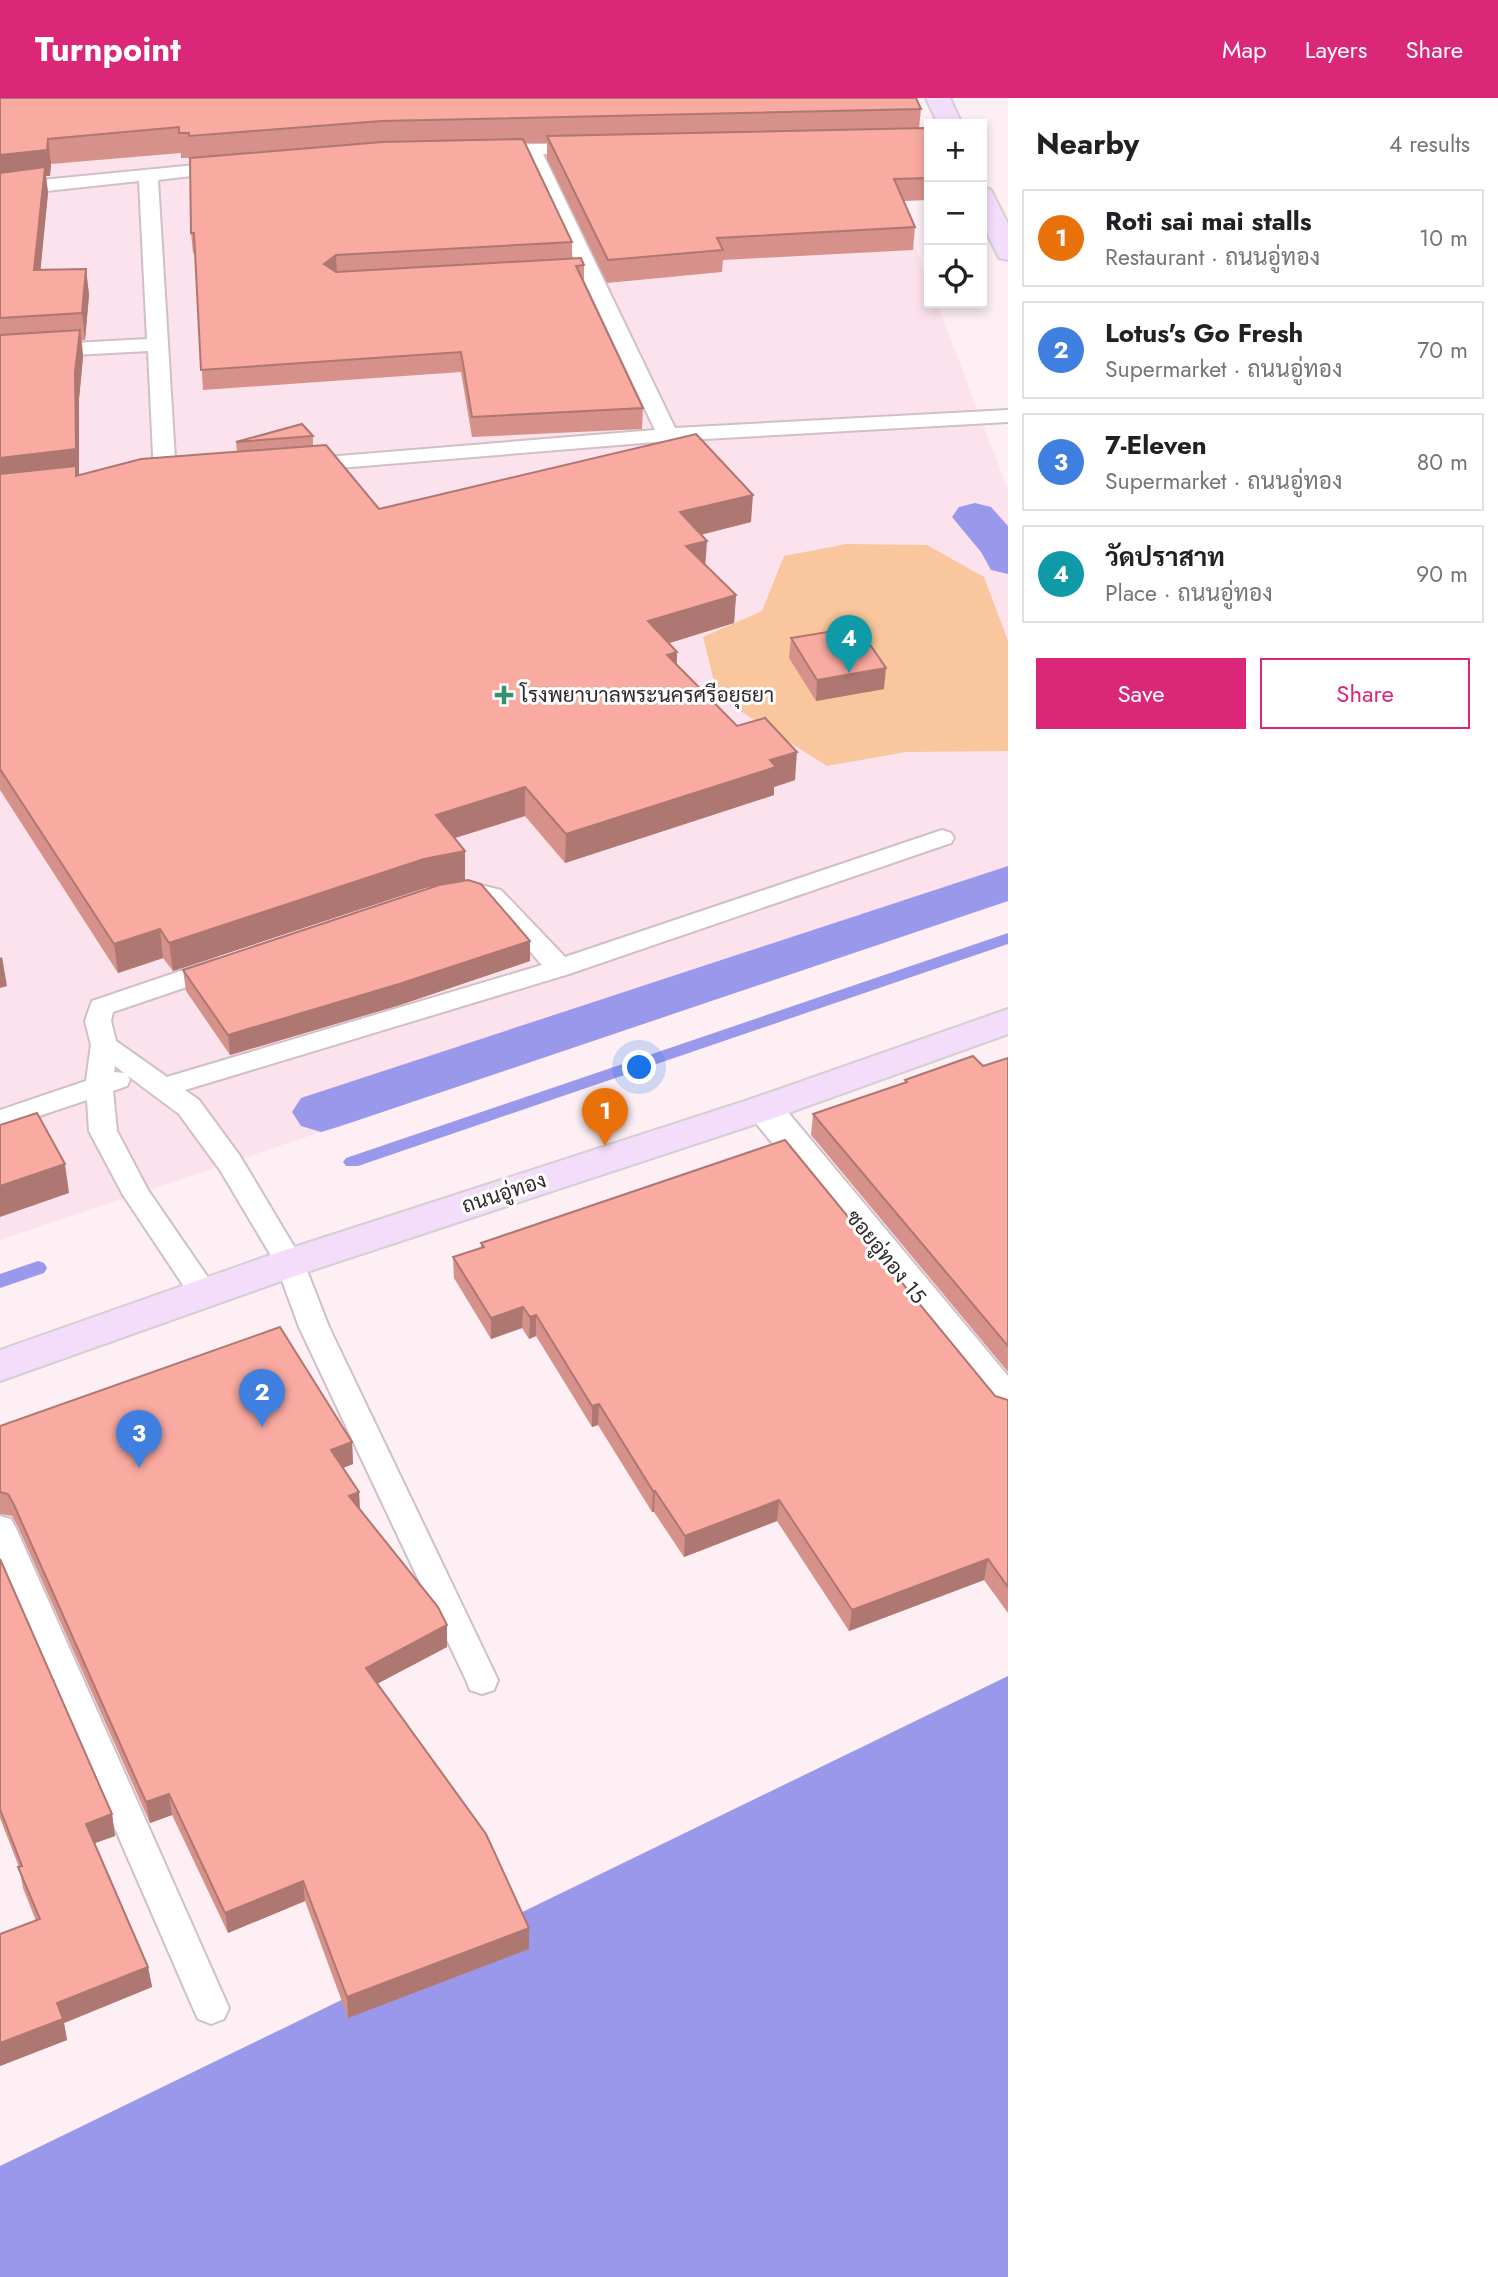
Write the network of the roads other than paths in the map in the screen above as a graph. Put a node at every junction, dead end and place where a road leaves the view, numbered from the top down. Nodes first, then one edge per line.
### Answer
1 (938, 98) edge
2 (948, 119) edge
3 (600, 148) edge
4 (531, 149) junction
5 (477, 150) edge
6 (244, 165) edge
7 (148, 173) junction
8 (0, 190) edge
9 (987, 206) edge
10 (1008, 252) edge
11 (589, 269) junction
12 (562, 271) edge
13 (158, 344) junction
14 (0, 353) edge
15 (1008, 416) edge
16 (668, 435) junction
17 (287, 466) edge
18 (192, 473) edge
19 (165, 475) junction
20 (138, 478) edge
21 (942, 838) dead end
22 (435, 896) edge
23 (246, 957) edge
24 (560, 968) junction
25 (1008, 1021) edge
26 (104, 1045) junction
27 (139, 1071) junction
28 (99, 1087) junction
29 (162, 1088) junction
30 (764, 1108) junction
31 (0, 1120) edge
32 (290, 1263) junction
33 (205, 1295) junction
34 (0, 1366) edge
35 (1008, 1405) edge
36 (0, 1528) edge
37 (482, 1679) dead end
38 (211, 2008) dead end

1 - 2 main road
3 - 4 lane
4 - 5 lane
4 - 11 lane
6 - 7 lane
7 - 8 lane
7 - 13 lane
9 - 10 main road
11 - 12 lane
11 - 16 lane
13 - 14 lane
13 - 19 lane
15 - 16 lane
16 - 17 lane
18 - 19 lane
19 - 20 lane
21 - 24 lane
22 - 24 lane
23 - 26 lane
24 - 29 lane
25 - 30 main road, ถนนอู่ทอง
26 - 27 lane
26 - 28 lane
27 - 28 lane
27 - 29 lane
28 - 31 lane
28 - 33 lane
29 - 32 lane
30 - 32 main road, ถนนอู่ทอง
30 - 35 street, ซอยอู่ทอง 15
32 - 33 main road, ถนนอู่ทอง
32 - 37 lane
33 - 34 main road, ถนนอู่ทอง
36 - 38 lane

